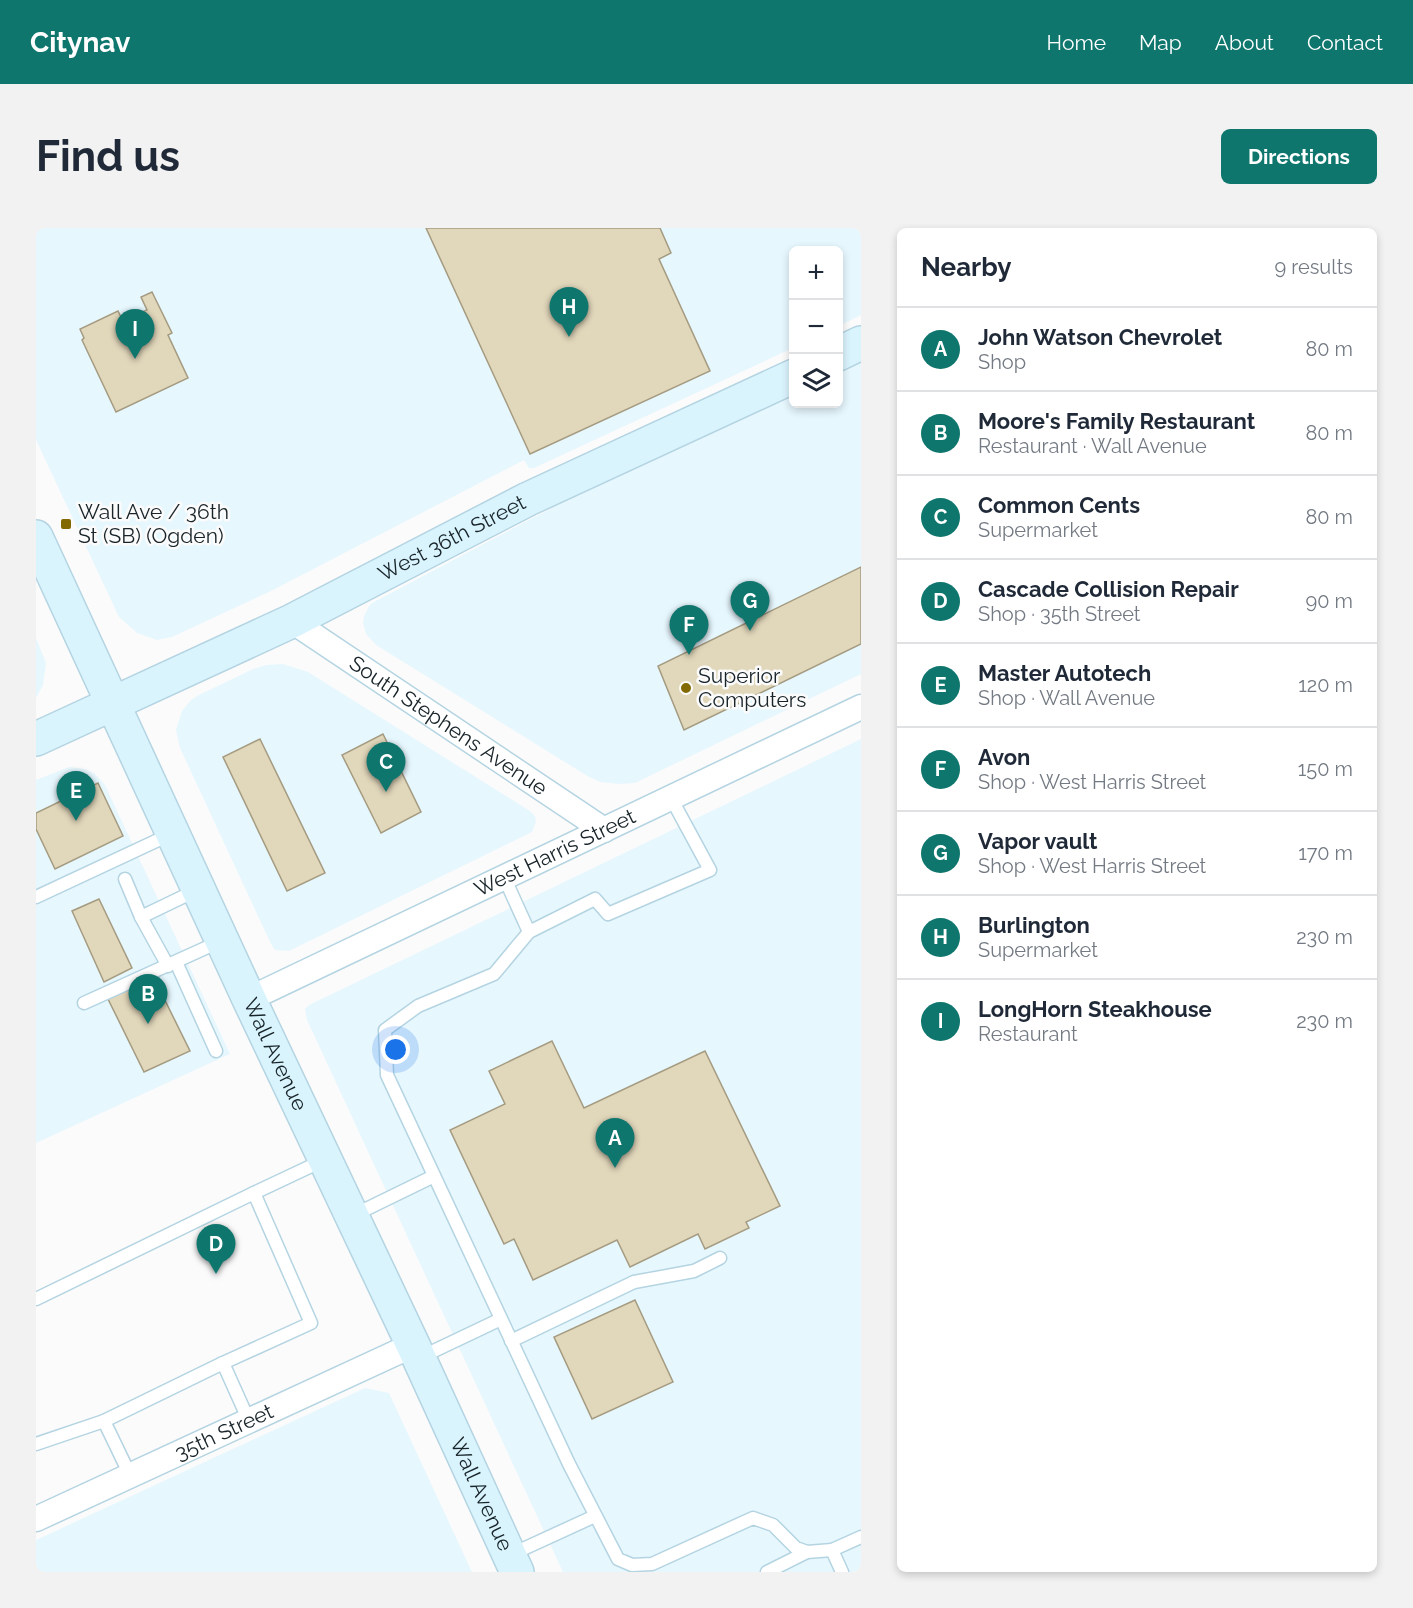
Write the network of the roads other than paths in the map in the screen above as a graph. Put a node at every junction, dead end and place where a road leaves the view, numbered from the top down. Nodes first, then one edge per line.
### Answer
1 (861, 343) edge
2 (843, 352) edge
3 (789, 377) edge
4 (38, 548) edge
5 (292, 621) junction
6 (112, 703) junction
7 (861, 707) edge
8 (36, 739) edge
9 (671, 798) junction
10 (604, 830) junction
11 (172, 834) junction
12 (504, 877) junction
13 (125, 879) dead end
14 (198, 890) junction
15 (36, 897) edge
16 (141, 917) junction
17 (529, 932) junction
18 (222, 941) junction
19 (172, 964) junction
20 (249, 999) junction
21 (84, 1003) dead end
22 (216, 1052) dead end
23 (326, 1160) junction
24 (434, 1176) junction
25 (254, 1193) junction
26 (352, 1216) junction
27 (720, 1258) dead end
28 (36, 1299) edge
29 (501, 1319) junction
30 (511, 1341) junction
31 (415, 1352) junction
32 (223, 1363) junction
33 (104, 1421) junction
34 (249, 1421) junction
35 (36, 1444) edge
36 (130, 1475) junction
37 (595, 1516) junction
38 (36, 1519) edge
39 (861, 1537) edge
40 (832, 1550) junction
41 (807, 1552) junction
42 (513, 1564) edge
43 (767, 1572) edge
44 (842, 1572) edge

1 - 2 main road
3 - 5 main road, West 36th Street
4 - 6 main road, Wall Avenue
5 - 6 main road, West 36th Street
5 - 10 street, South Stephens Avenue
6 - 8 main road, West 36th Street
6 - 11 main road, Wall Avenue
7 - 9 street, West Harris Street
9 - 10 street, West Harris Street
9 - 17 lane
10 - 12 street, West Harris Street
11 - 14 main road, Wall Avenue
11 - 15 lane
12 - 17 lane
12 - 20 street, West Harris Street
13 - 16 lane
14 - 16 lane
14 - 18 main road, Wall Avenue
16 - 19 lane
17 - 24 lane
18 - 19 lane
18 - 20 main road, Wall Avenue
19 - 21 lane
19 - 22 lane
20 - 23 main road, Wall Avenue
23 - 25 lane
23 - 26 main road, Wall Avenue
24 - 26 lane
24 - 29 lane
25 - 28 lane
25 - 32 lane
26 - 31 main road, Wall Avenue
27 - 30 lane
29 - 30 lane
29 - 31 lane
30 - 37 lane
31 - 34 street, 35th Street
31 - 42 main road, Wall Avenue
32 - 33 lane
32 - 34 lane
33 - 35 lane
33 - 36 lane
34 - 36 street, 35th Street
36 - 38 street, 35th Street
37 - 41 lane
37 - 42 lane
39 - 40 lane
40 - 41 lane
40 - 44 lane
41 - 43 lane

